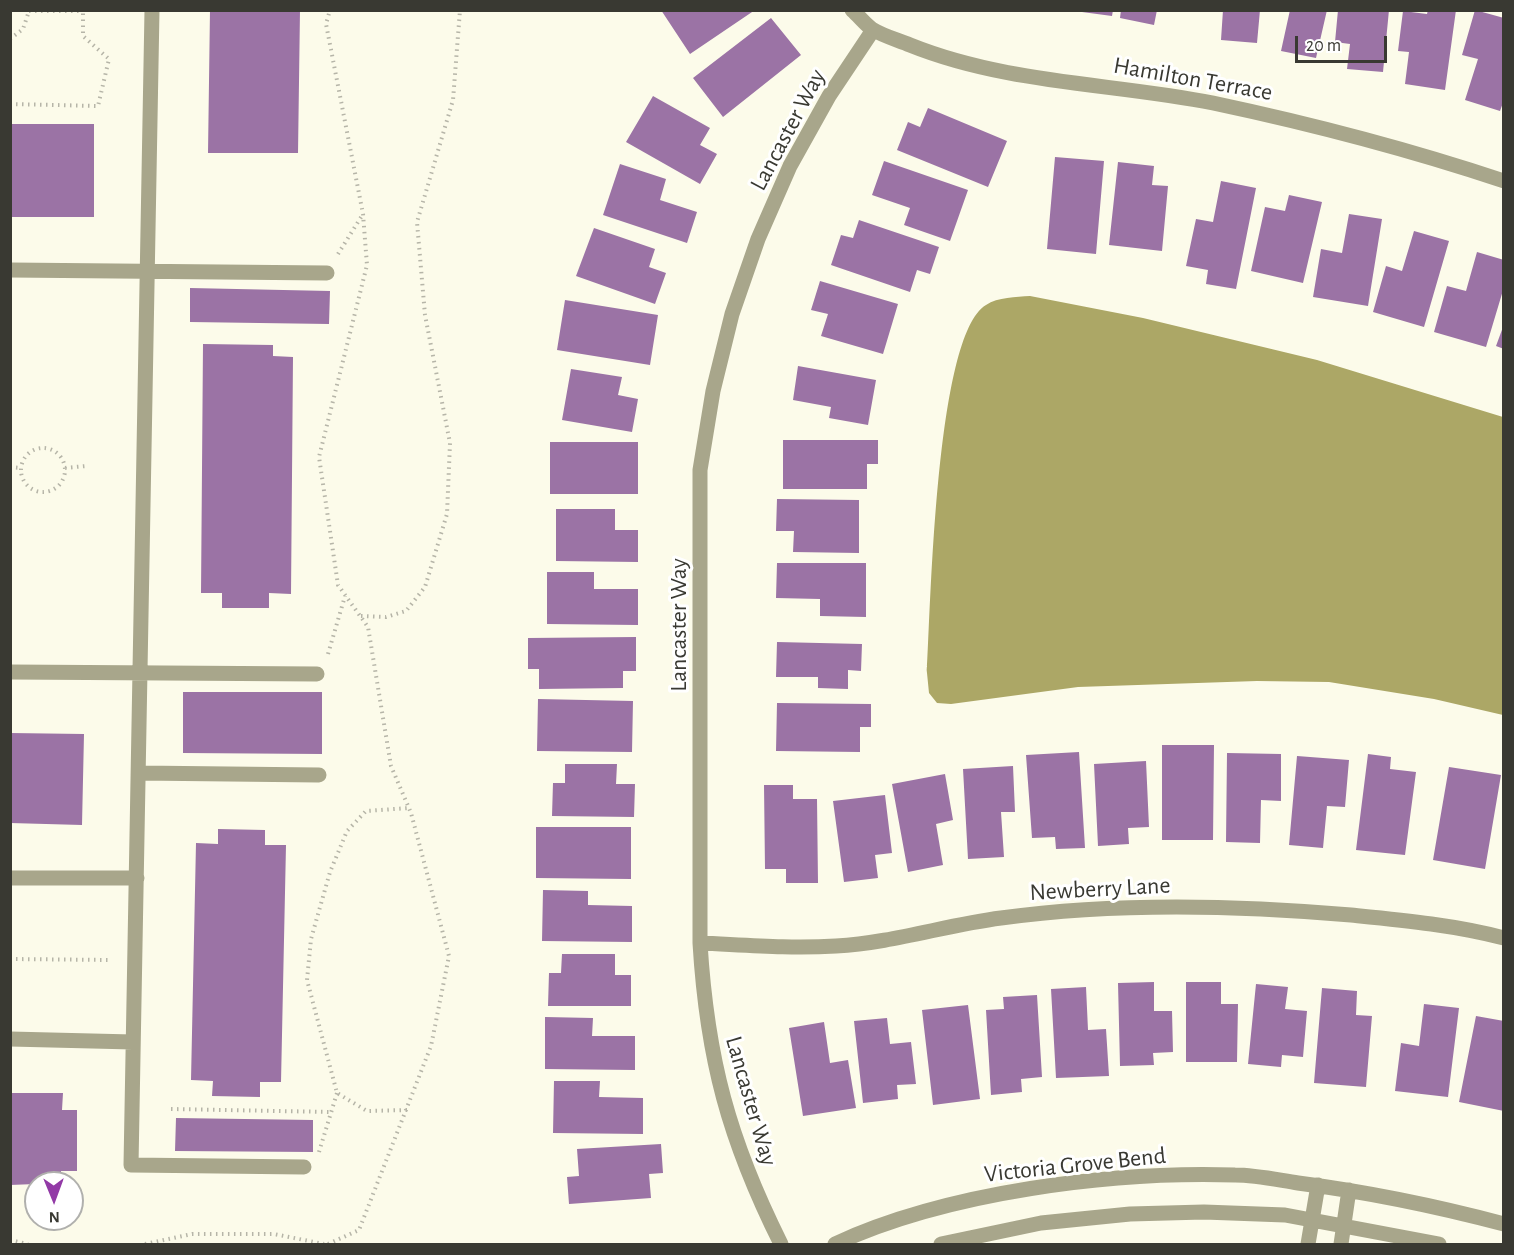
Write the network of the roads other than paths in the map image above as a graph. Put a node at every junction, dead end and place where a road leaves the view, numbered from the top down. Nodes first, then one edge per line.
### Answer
1 (152, 10) edge
2 (852, 10) edge
3 (873, 30) junction
4 (1503, 181) edge
5 (10, 270) edge
6 (149, 272) junction
7 (327, 273) road end
8 (10, 672) edge
9 (141, 674) junction
10 (317, 675) road end
11 (139, 773) junction
12 (319, 775) dead end
13 (10, 878) edge
14 (137, 878) junction
15 (1503, 938) edge
16 (700, 943) junction
17 (10, 1039) edge
18 (133, 1042) junction
19 (304, 1167) road end
20 (1318, 1185) junction
21 (1348, 1190) junction
22 (1312, 1221) junction
23 (1503, 1224) edge
24 (1341, 1227) junction
25 (781, 1245) edge
26 (835, 1245) edge
27 (940, 1245) edge
28 (1308, 1245) edge
29 (1341, 1245) edge
30 (1439, 1245) edge

1 - 6 street
2 - 3 street
3 - 4 street, Hamilton Terrace
3 - 16 street, Lancaster Way
5 - 6 street
6 - 7 street
6 - 9 street
8 - 9 street
9 - 10 street
9 - 11 street
11 - 12 street
11 - 14 street
13 - 14 street
14 - 18 street
15 - 16 street, Newberry Lane
16 - 25 street, Lancaster Way
17 - 18 street
18 - 19 street
20 - 21 street, Victoria Grove Bend
20 - 22 street
20 - 26 street, Victoria Grove Bend
21 - 23 street, Victoria Grove Bend
21 - 24 street
22 - 24 street
22 - 27 street
22 - 28 street
24 - 29 street
24 - 30 street

